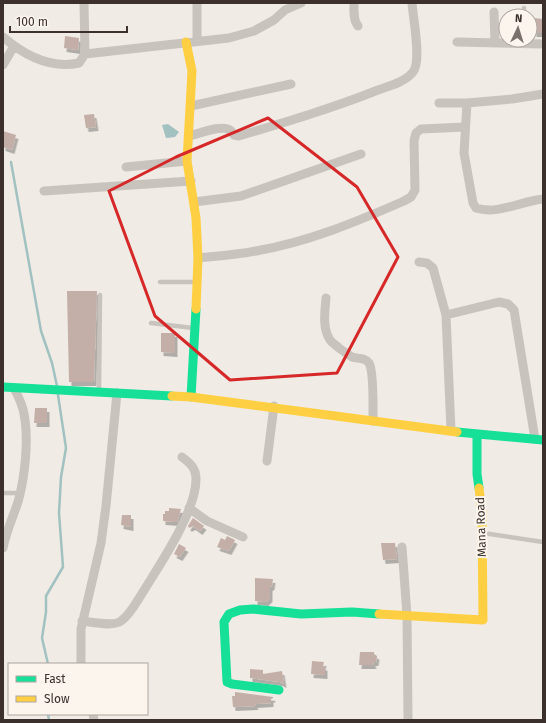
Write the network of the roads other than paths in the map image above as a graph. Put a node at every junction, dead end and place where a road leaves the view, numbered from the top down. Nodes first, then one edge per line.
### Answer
1 (84, 3) edge
2 (197, 3) edge
3 (301, 3) edge
4 (354, 3) edge
5 (412, 3) edge
6 (494, 12) dead end
7 (358, 26) dead end
8 (3, 37) edge
9 (197, 41) junction
10 (186, 42) junction
11 (457, 42) dead end
12 (495, 43) junction
13 (498, 43) edge
14 (14, 46) junction
15 (85, 54) junction
16 (3, 65) edge
17 (290, 84) dead end
18 (543, 94) edge
19 (439, 103) dead end
20 (467, 103) junction
21 (191, 106) junction
22 (465, 127) junction
23 (189, 136) junction
24 (361, 154) dead end
25 (187, 161) junction
26 (126, 167) dead end
27 (190, 181) junction
28 (44, 191) dead end
29 (543, 199) edge
30 (194, 202) junction
31 (198, 258) junction
32 (419, 262) dead end
33 (160, 282) dead end
34 (197, 282) junction
35 (100, 295) dead end
36 (326, 298) dead end
37 (446, 315) junction
38 (151, 323) dead end
39 (195, 328) junction
40 (3, 387) edge
41 (14, 388) junction
42 (99, 392) junction
43 (117, 393) junction
44 (191, 397) junction
45 (274, 406) junction
46 (373, 421) junction
47 (451, 431) junction
48 (477, 434) junction
49 (539, 440) edge
50 (182, 457) dead end
51 (267, 461) dead end
52 (3, 493) edge
53 (20, 493) junction
54 (189, 508) junction
55 (482, 533) junction
56 (243, 537) dead end
57 (543, 542) edge
58 (402, 547) dead end
59 (3, 548) edge
60 (407, 615) junction
61 (82, 621) junction
62 (82, 663) edge
63 (279, 690) dead end
64 (408, 720) edge

1 - 15 street
2 - 9 street
3 - 9 street
4 - 7 street
5 - 23 street
6 - 12 street
8 - 14 street
9 - 10 street
10 - 15 street
10 - 21 street
11 - 12 street
12 - 13 street
14 - 15 street
14 - 16 street
17 - 21 street
18 - 20 street
19 - 20 street
20 - 22 street
21 - 23 street
22 - 29 street
22 - 31 street
23 - 25 street
24 - 30 street
25 - 26 street
25 - 27 street
27 - 28 street
27 - 30 street
30 - 31 street
31 - 34 street
32 - 37 street
33 - 34 lane
34 - 39 street
35 - 42 lane
36 - 46 street
37 - 47 street
37 - 49 street
38 - 39 lane
39 - 44 street
40 - 41 street
41 - 42 street
41 - 53 street
42 - 43 street
43 - 44 street
43 - 61 street
44 - 45 street
45 - 46 street
45 - 51 street
46 - 47 street
47 - 48 street
48 - 49 street
48 - 55 street, Mana Road
50 - 54 street
52 - 53 lane
53 - 59 street
54 - 56 street
54 - 61 street
55 - 57 lane
55 - 60 street, Mana Road
58 - 60 street
60 - 63 street
60 - 64 street
61 - 62 street

